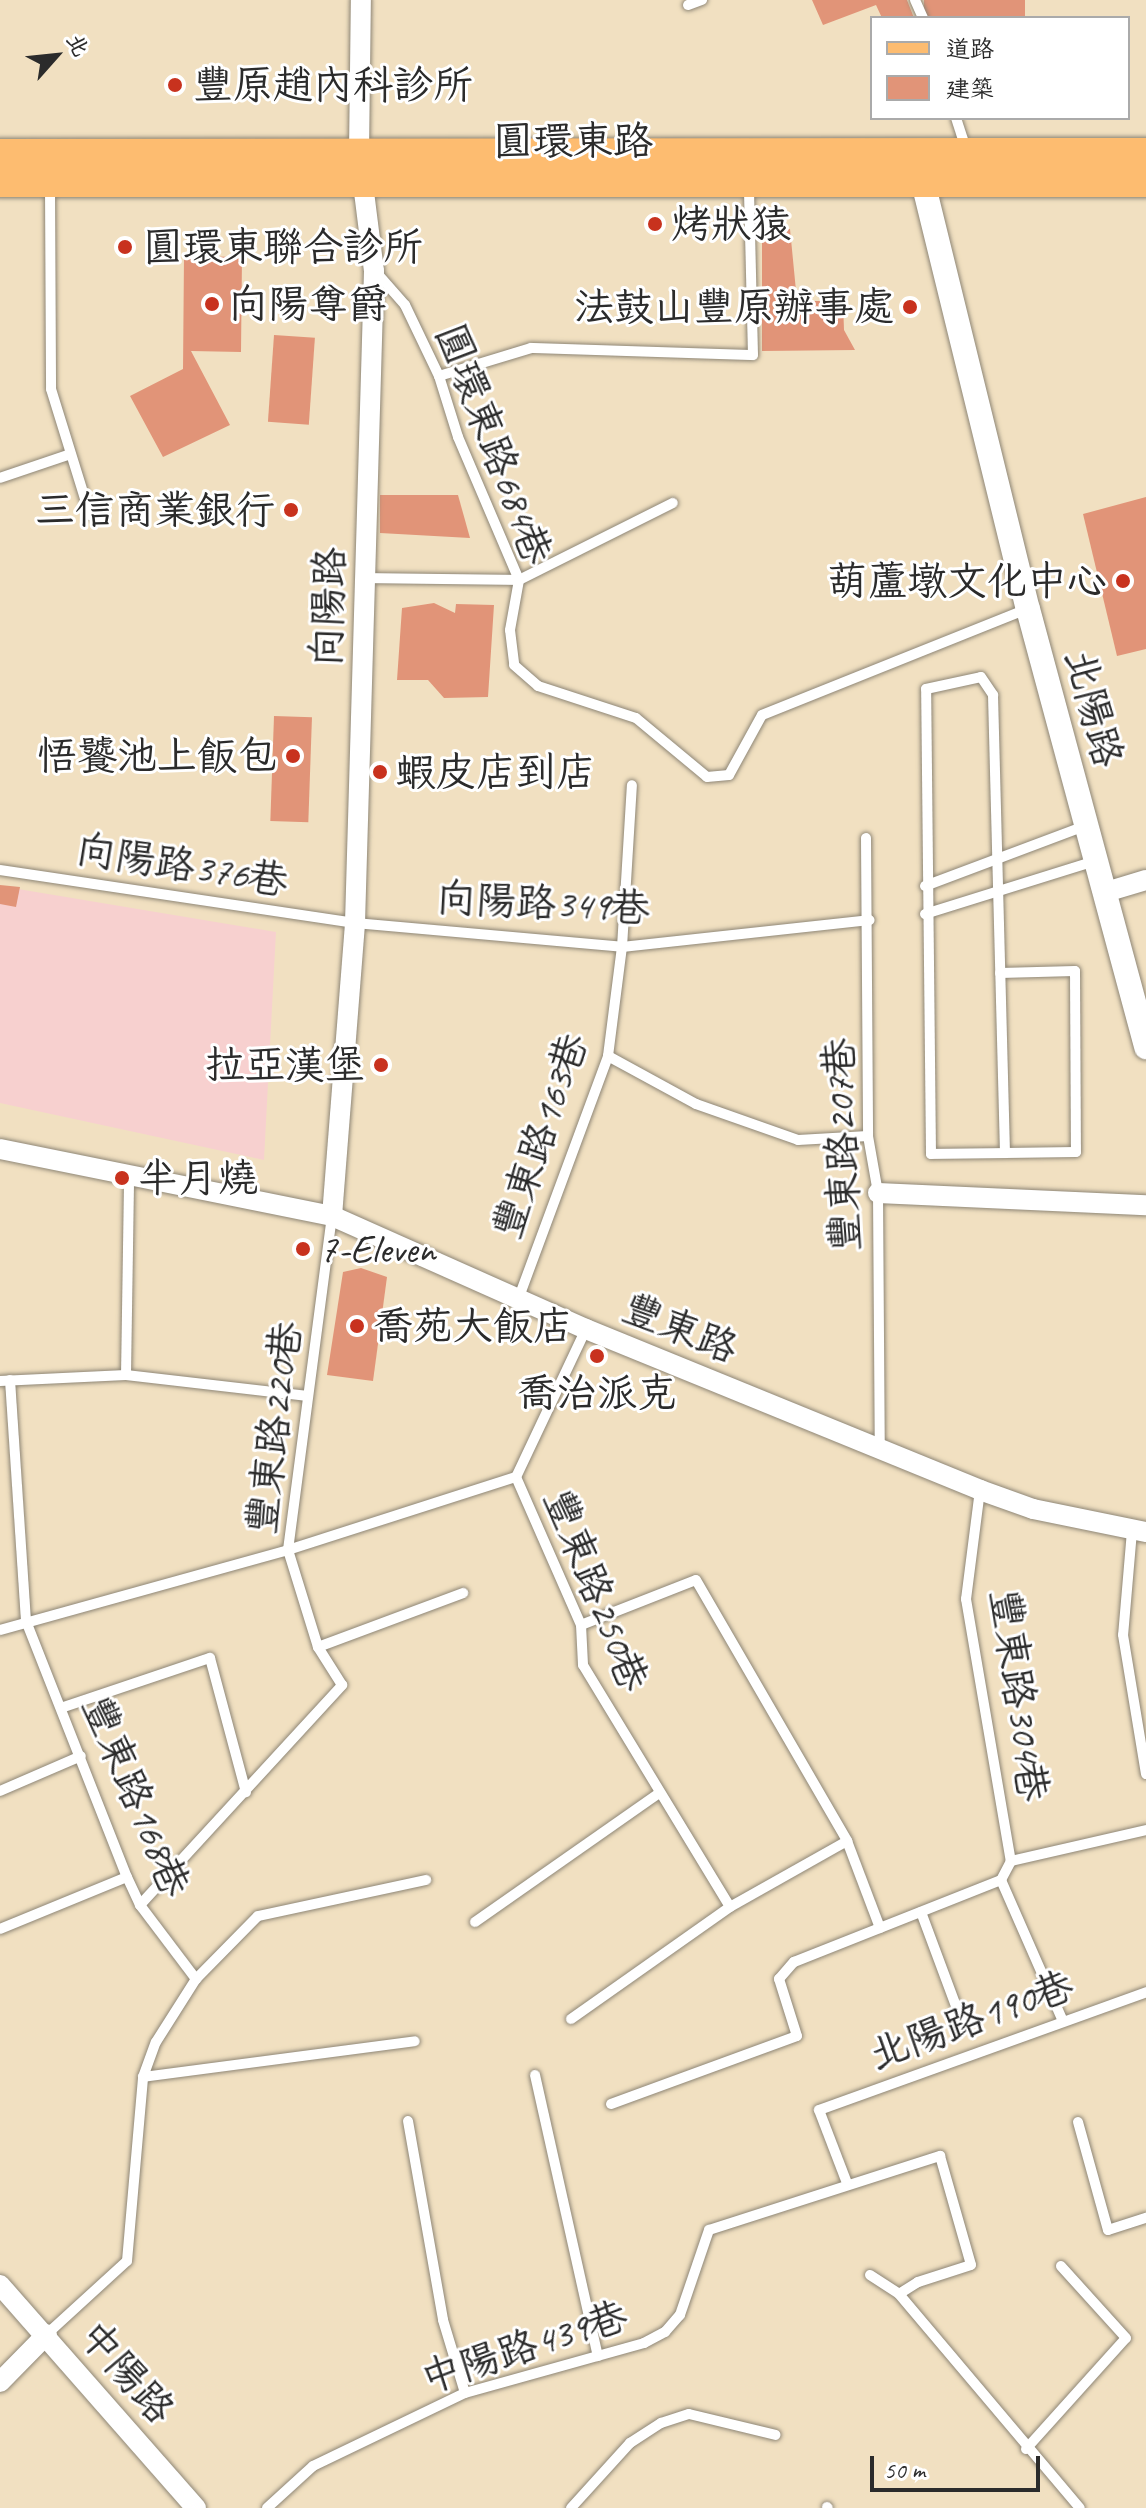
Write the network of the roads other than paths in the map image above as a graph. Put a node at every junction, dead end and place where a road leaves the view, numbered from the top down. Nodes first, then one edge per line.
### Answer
1 (361, 0) edge
2 (702, 0) edge
3 (688, 5) dead end
4 (957, 120) edge
5 (1146, 154) edge
6 (0, 155) edge
7 (360, 168) junction
8 (973, 168) junction
9 (920, 169) junction
10 (0, 181) edge
11 (50, 181) junction
12 (1146, 181) edge
13 (749, 184) junction
14 (374, 271) junction
15 (439, 376) junction
16 (68, 455) junction
17 (0, 478) edge
18 (673, 503) dead end
19 (90, 515) dead end
20 (365, 578) junction
21 (519, 580) junction
22 (1028, 609) junction
23 (632, 785) dead end
24 (1087, 825) junction
25 (866, 838) dead end
26 (1097, 860) junction
27 (997, 862) junction
28 (0, 870) edge
29 (1146, 880) edge
30 (925, 886) junction
31 (1106, 892) junction
32 (998, 893) junction
33 (925, 914) junction
34 (870, 920) junction
35 (355, 923) junction
36 (622, 947) junction
37 (1000, 973) junction
38 (1146, 1047) edge
39 (608, 1056) junction
40 (868, 1136) junction
41 (0, 1149) edge
42 (1005, 1153) junction
43 (129, 1178) junction
44 (878, 1193) junction
45 (1146, 1205) edge
46 (332, 1216) junction
47 (519, 1297) junction
48 (586, 1329) junction
49 (126, 1375) junction
50 (5, 1381) edge
51 (308, 1396) junction
52 (880, 1450) junction
53 (516, 1477) junction
54 (980, 1490) junction
55 (1139, 1532) edge
56 (288, 1550) junction
57 (463, 1593) dead end
58 (26, 1621) junction
59 (581, 1625) junction
60 (0, 1630) edge
61 (318, 1647) junction
62 (64, 1707) junction
63 (81, 1756) junction
64 (1146, 1774) edge
65 (0, 1791) edge
66 (246, 1792) junction
67 (658, 1794) junction
68 (1146, 1830) edge
69 (847, 1841) junction
70 (1011, 1861) junction
71 (127, 1877) junction
72 (426, 1880) dead end
73 (1001, 1880) junction
74 (140, 1905) junction
75 (730, 1907) junction
76 (921, 1912) junction
77 (475, 1922) dead end
78 (880, 1928) junction
79 (0, 1929) edge
80 (196, 1979) junction
81 (1146, 1992) edge
82 (957, 2009) dead end
83 (571, 2019) dead end
84 (1062, 2019) junction
85 (415, 2041) dead end
86 (535, 2075) dead end
87 (143, 2077) junction
88 (611, 2104) dead end
89 (408, 2121) dead end
90 (1078, 2122) dead end
91 (847, 2183) junction
92 (1146, 2218) edge
93 (1061, 2266) dead end
94 (870, 2275) dead end
95 (0, 2285) edge
96 (899, 2294) junction
97 (47, 2334) junction
98 (598, 2356) junction
99 (0, 2382) edge
100 (465, 2393) junction
101 (776, 2435) dead end
102 (1026, 2449) junction
103 (196, 2508) edge
104 (267, 2508) edge
105 (571, 2508) edge
106 (1080, 2508) edge

1 - 7 street, 向陽路
2 - 3 lane
4 - 8 lane
5 - 8 main road, 圓環東路
6 - 7 main road, 圓環東路
7 - 9 main road, 圓環東路
7 - 11 main road, 圓環東路
7 - 13 main road, 圓環東路
7 - 14 street, 向陽路
8 - 9 main road, 圓環東路
8 - 12 main road, 圓環東路
9 - 13 main road, 圓環東路
9 - 22 street, 北陽路
10 - 11 main road, 圓環東路
11 - 16 lane
13 - 15 lane
14 - 15 lane, 圓環東路684巷
14 - 20 street, 向陽路
15 - 21 lane, 圓環東路684巷
16 - 17 lane
16 - 19 lane
18 - 21 lane
20 - 21 lane
20 - 35 street, 向陽路
21 - 22 lane, 圓環東路684巷
22 - 24 street, 北陽路
23 - 36 lane, 豐東路163巷
24 - 26 street, 北陽路
24 - 27 lane
25 - 34 lane, 豐東路207巷
26 - 31 street, 北陽路
26 - 32 lane
27 - 30 lane
27 - 30 lane
27 - 32 lane
28 - 35 lane, 向陽路376巷
29 - 31 street
30 - 33 lane
31 - 38 street, 北陽路
32 - 33 lane
32 - 37 lane
33 - 42 lane
34 - 36 lane, 向陽路349巷
34 - 40 lane, 豐東路207巷
35 - 36 lane, 向陽路349巷
35 - 46 street, 向陽路
36 - 39 lane, 豐東路163巷
37 - 42 lane
37 - 42 lane
39 - 40 lane
39 - 47 lane, 豐東路163巷
40 - 44 lane, 豐東路207巷
41 - 43 street, 豐東路
43 - 46 street, 豐東路
43 - 49 lane
44 - 45 street
44 - 52 lane, 豐東路207巷
46 - 47 street, 豐東路
46 - 51 lane, 豐東路220巷
47 - 48 street, 豐東路
48 - 52 street, 豐東路
48 - 53 lane, 豐東路250巷
49 - 50 lane
49 - 51 lane
50 - 58 lane, 豐東路168巷
51 - 56 lane, 豐東路220巷
52 - 54 street, 豐東路
53 - 56 lane
53 - 59 lane, 豐東路250巷
54 - 55 street, 豐東路
54 - 70 lane, 豐東路304巷
55 - 64 lane
56 - 58 lane
56 - 61 lane, 豐東路220巷
57 - 61 lane
58 - 60 lane
58 - 62 lane, 豐東路168巷
59 - 67 lane, 豐東路250巷
59 - 69 lane
61 - 66 lane, 豐東路220巷
62 - 63 lane, 豐東路168巷
62 - 66 lane
63 - 65 lane
63 - 71 lane, 豐東路168巷
66 - 74 lane
67 - 75 lane, 豐東路250巷
67 - 77 lane
68 - 70 lane
69 - 75 lane
69 - 78 lane
70 - 73 lane
71 - 74 lane, 豐東路168巷
71 - 79 lane
72 - 80 lane
73 - 76 lane
73 - 84 lane
74 - 80 lane, 豐東路168巷
75 - 83 lane
76 - 78 lane
76 - 82 lane
78 - 88 lane
80 - 87 lane
81 - 84 lane, 北陽路190巷
84 - 91 lane, 北陽路190巷
85 - 87 lane
86 - 98 lane
87 - 97 lane
89 - 100 lane
90 - 92 lane
91 - 96 lane, 中陽路439巷
91 - 98 lane, 中陽路439巷
93 - 102 lane
94 - 96 lane
95 - 97 street, 中陽路
96 - 102 lane
97 - 99 street
97 - 103 street, 中陽路
98 - 100 lane, 中陽路439巷
100 - 104 lane, 中陽路439巷
101 - 105 lane
102 - 106 lane

